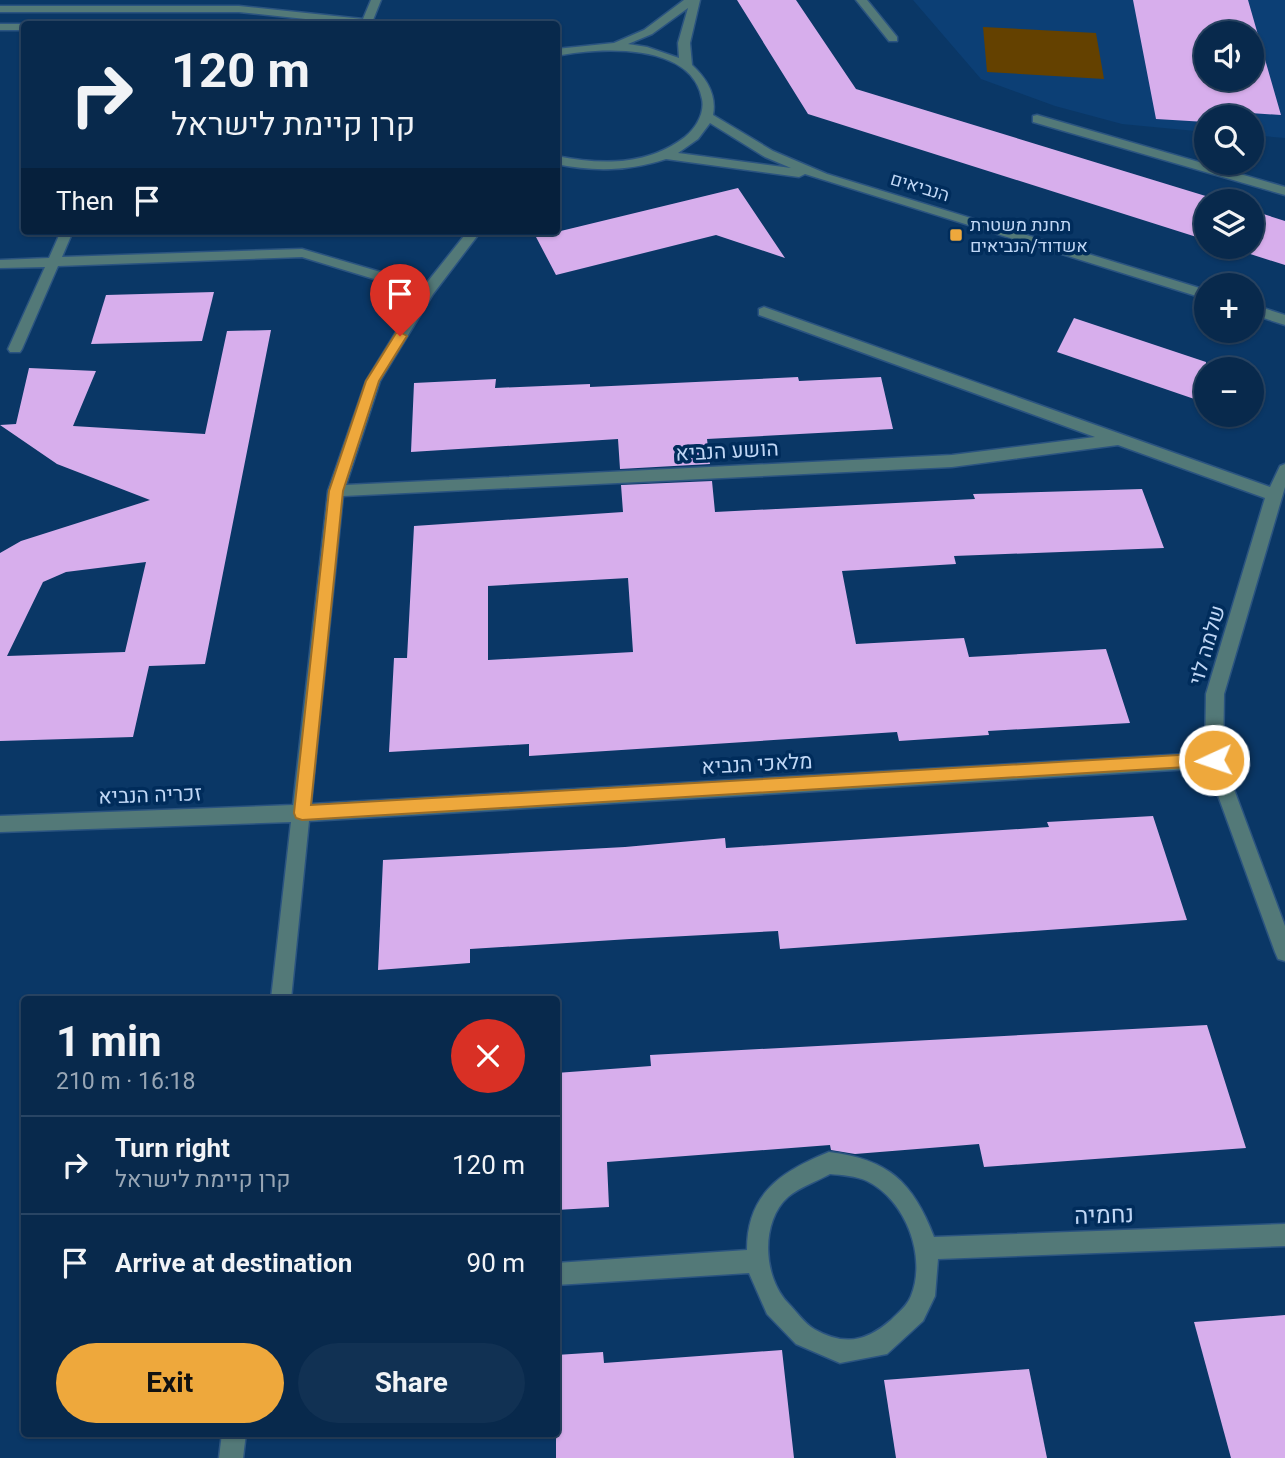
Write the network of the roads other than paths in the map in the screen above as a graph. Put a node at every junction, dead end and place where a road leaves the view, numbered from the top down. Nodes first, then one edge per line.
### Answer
1 (376, 0) edge
2 (693, 0) edge
3 (861, 0) edge
4 (0, 9) edge
5 (344, 21) edge
6 (371, 21) edge
7 (0, 27) edge
8 (21, 27) edge
9 (893, 39) dead end
10 (615, 45) junction
11 (560, 50) edge
12 (686, 67) junction
13 (707, 116) junction
14 (1037, 119) dead end
15 (666, 155) junction
16 (560, 161) edge
17 (576, 165) junction
18 (560, 171) edge
19 (823, 177) junction
20 (1285, 191) edge
21 (65, 235) edge
22 (472, 235) edge
23 (53, 262) junction
24 (0, 264) edge
25 (428, 291) junction
26 (1194, 291) edge
27 (764, 312) dead end
28 (1264, 313) edge
29 (1285, 320) edge
30 (15, 349) dead end
31 (1118, 439) junction
32 (1285, 470) edge
33 (336, 491) junction
34 (1274, 495) junction
35 (1214, 760) junction
36 (302, 813) junction
37 (0, 824) edge
38 (1285, 952) edge
39 (281, 996) edge
40 (1285, 1235) edge
41 (926, 1248) junction
42 (756, 1261) junction
43 (560, 1274) edge
44 (234, 1437) edge
45 (232, 1458) edge

1 - 6 street
2 - 10 street
2 - 12 street
3 - 9 street
4 - 5 street
7 - 8 street
10 - 11 street
10 - 12 street
12 - 13 street
13 - 15 street
13 - 19 street, הנביאים
14 - 20 street
15 - 17 street
15 - 19 street, הנביאים
16 - 17 street
17 - 18 street
19 - 26 street, הנביאים
21 - 23 street
22 - 25 street
23 - 24 street
23 - 25 street
23 - 30 street
25 - 33 street
27 - 31 street, הושע הנביא
28 - 29 street
31 - 33 street, הושע הנביא
31 - 34 street, הושע הנביא
32 - 34 street, שלמה לוי
33 - 36 street
34 - 35 street, שלמה לוי
35 - 36 street, מלאכי הנביא
35 - 38 street, שלמה לוי
36 - 37 street, זכריה הנביא
36 - 39 street
40 - 41 street, נחמיה
41 - 42 street
41 - 42 street
42 - 43 street
44 - 45 street

